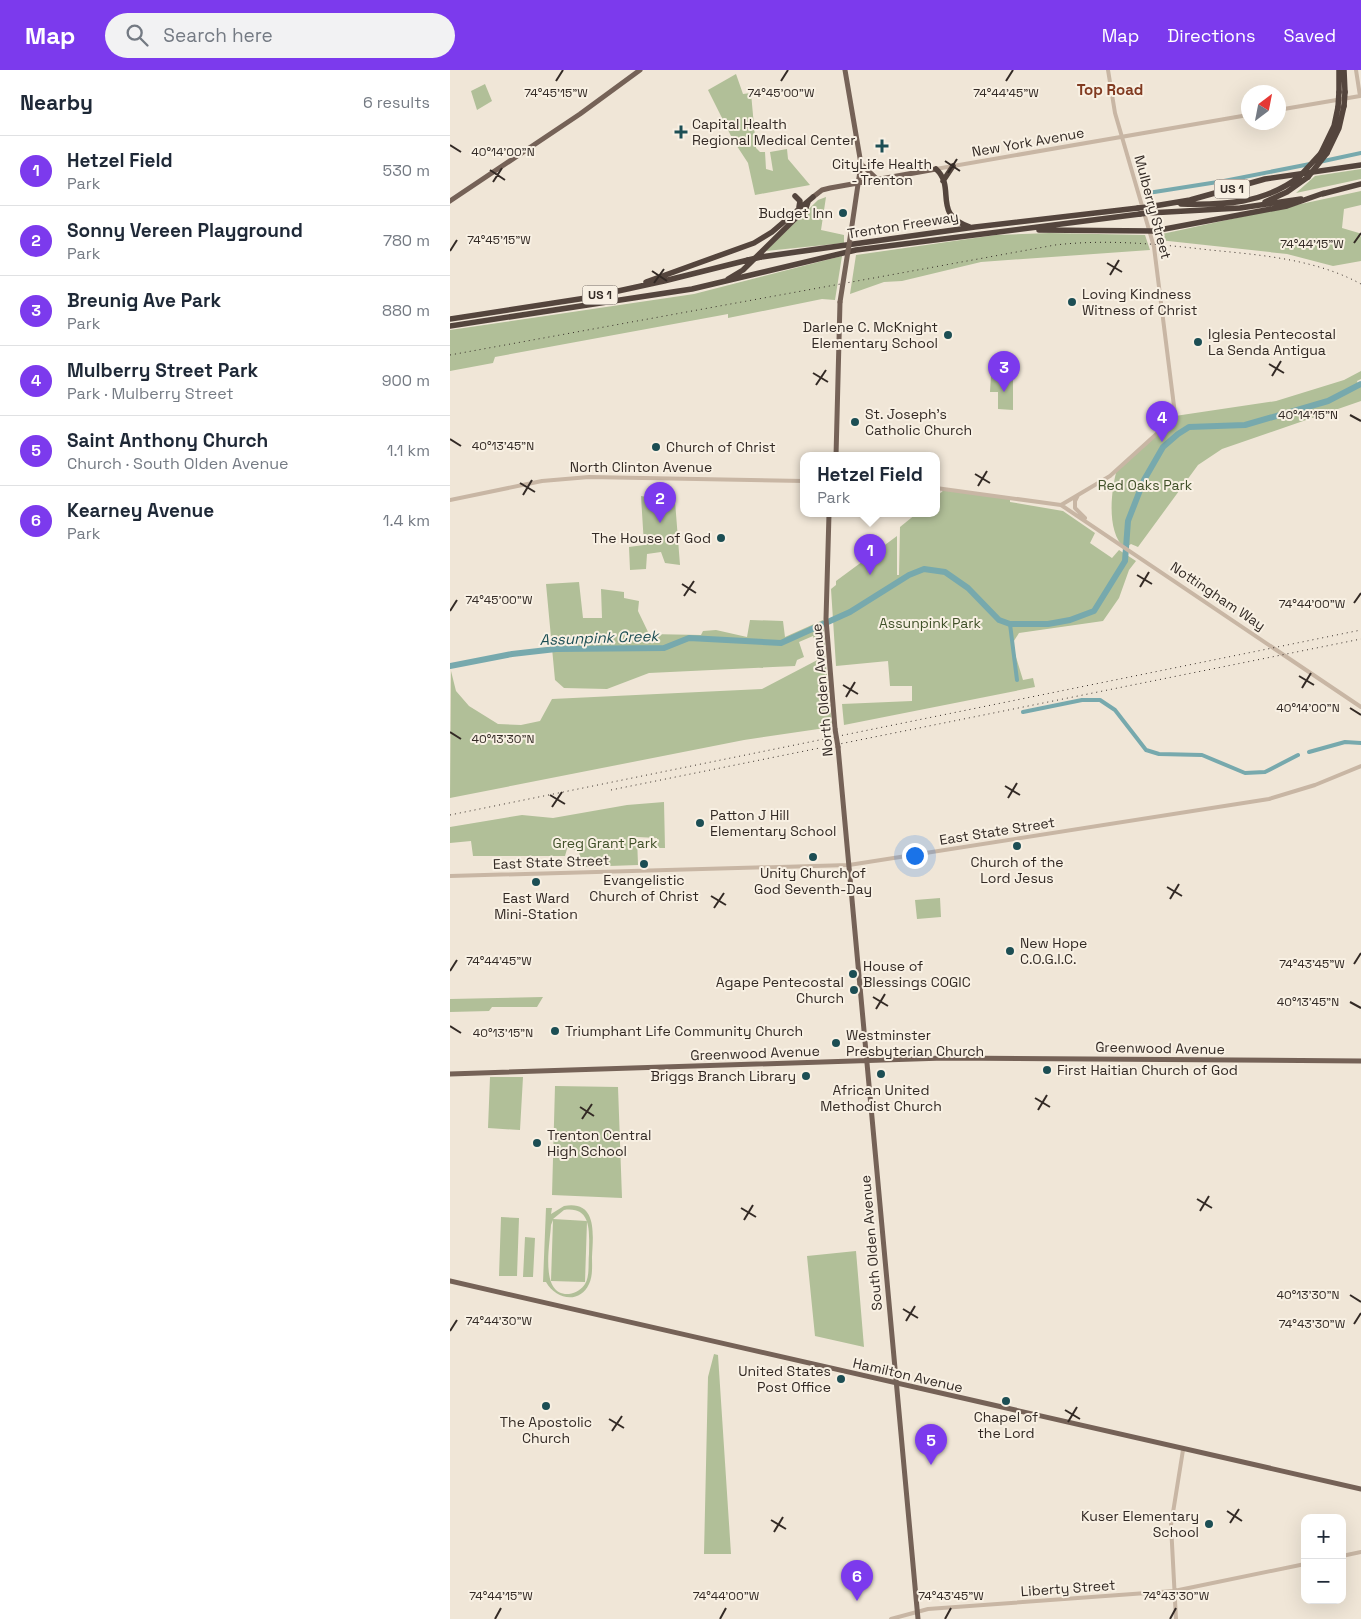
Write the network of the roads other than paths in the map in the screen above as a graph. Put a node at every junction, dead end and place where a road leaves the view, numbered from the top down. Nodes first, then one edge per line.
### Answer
1 (640, 70) edge
2 (845, 70) edge
3 (1108, 70) edge
4 (1339, 70) edge
5 (1344, 70) edge
6 (1356, 70) edge
7 (1342, 92) junction
8 (1360, 96) edge
9 (1286, 109) edge
10 (1241, 116) edge
11 (1122, 137) junction
12 (1324, 153) junction
13 (861, 164) junction
14 (1361, 165) edge
15 (953, 166) junction
16 (936, 169) junction
17 (876, 180) junction
18 (943, 181) junction
19 (858, 184) junction
20 (1361, 184) edge
21 (1324, 193) junction
22 (795, 196) dead end
23 (813, 197) joint
24 (450, 201) edge
25 (808, 202) junction
26 (1166, 204) junction
27 (1256, 205) junction
28 (798, 209) junction
29 (1148, 210) junction
30 (1139, 211) junction
31 (974, 227) junction
32 (1002, 231) junction
33 (1150, 231) junction
34 (718, 284) junction
35 (634, 287) junction
36 (450, 319) edge
37 (450, 326) edge
38 (836, 452) edge
39 (800, 481) edge
40 (940, 489) edge
41 (1079, 494) junction
42 (450, 500) edge
43 (1061, 505) junction
44 (829, 517) edge
45 (1090, 523) junction
46 (1361, 706) edge
47 (1361, 766) edge
48 (849, 865) junction
49 (450, 876) edge
50 (866, 1060) junction
51 (1361, 1061) edge
52 (450, 1074) edge
53 (450, 1281) edge
54 (896, 1383) junction
55 (1184, 1450) junction
56 (1361, 1489) edge
57 (1361, 1552) edge
58 (1346, 1555) edge
59 (1301, 1565) edge
60 (1174, 1591) junction
61 (917, 1612) junction
62 (891, 1619) edge
63 (918, 1619) edge
64 (1176, 1619) edge

1 - 24 main road
2 - 13 main road
3 - 11 street, Mulberry Street
4 - 7 highway
5 - 7 highway
6 - 8 street
7 - 12 highway, bridge
8 - 9 street
10 - 11 street, New York Avenue
11 - 15 street, New York Avenue
11 - 33 street, Mulberry Street
12 - 26 highway, bridge
12 - 27 highway, bridge
13 - 17 main road
13 - 19 main road
14 - 26 highway, Trenton Freeway / US 1
15 - 16 street, New York Avenue
15 - 18 highway
16 - 17 main road, New York Avenue
16 - 18 highway
17 - 19 main road, New York Avenue
18 - 31 highway
19 - 23 main road, New York Avenue
19 - 38 main road, bridge
20 - 21 highway, Trenton Freeway / US 1
21 - 27 highway, Trenton Freeway / US 1
21 - 33 highway
22 - 28 highway
23 - 25 highway
25 - 28 highway
25 - 34 highway
26 - 29 highway, Trenton Freeway / US 1
27 - 29 highway, Trenton Freeway / US 1
28 - 35 highway
29 - 30 highway, Trenton Freeway / US 1, bridge
30 - 31 highway, Trenton Freeway / US 1
30 - 32 highway, Trenton Freeway / US 1
31 - 35 highway, Trenton Freeway / US 1, bridge
32 - 33 highway
32 - 34 highway, Trenton Freeway / US 1
33 - 41 street, Mulberry Street
34 - 37 highway, Trenton Freeway / US 1
35 - 36 highway, Trenton Freeway / US 1
39 - 42 street, North Clinton Avenue
40 - 43 street
41 - 43 street, Mulberry Street
41 - 45 street
43 - 45 street, Nottingham Way
44 - 48 main road, North Olden Avenue, bridge
45 - 46 street, Nottingham Way
47 - 48 street, East State Street
48 - 49 street, East State Street
48 - 50 main road, South Olden Avenue
50 - 51 main road, Greenwood Avenue
50 - 52 main road, Greenwood Avenue
50 - 54 main road, South Olden Avenue
53 - 54 main road, Hamilton Avenue
54 - 55 main road, Hamilton Avenue
54 - 61 main road, South Olden Avenue
55 - 56 main road, Hamilton Avenue
55 - 60 street
57 - 58 street
59 - 60 street, Liberty Street
60 - 61 street, Liberty Street
60 - 64 street
61 - 62 street, Liberty Street
61 - 63 main road, South Olden Avenue

